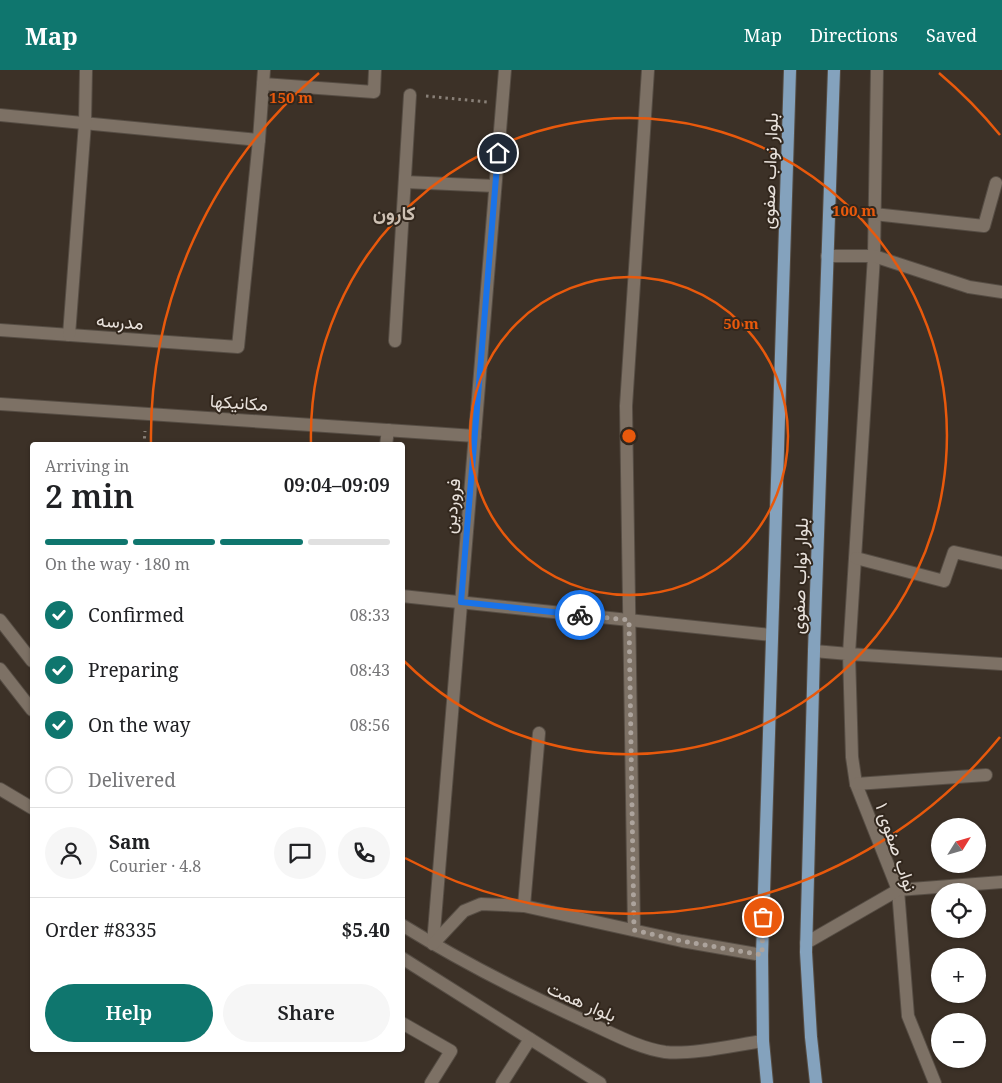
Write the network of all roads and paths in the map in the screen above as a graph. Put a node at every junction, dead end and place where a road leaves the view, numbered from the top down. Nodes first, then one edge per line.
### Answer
1 (86, 70) edge
2 (264, 70) edge
3 (375, 70) edge
4 (505, 70) edge
5 (648, 70) edge
6 (790, 70) edge
7 (834, 70) edge
8 (877, 70) edge
9 (263, 84) junction
10 (410, 95) joint
11 (502, 103) junction
12 (0, 115) edge
13 (84, 123) junction
14 (259, 140) junction
15 (405, 182) junction
16 (996, 184) dead end
17 (495, 186) junction
18 (874, 214) junction
19 (827, 256) junction
20 (874, 256) junction
21 (1002, 292) edge
22 (0, 330) edge
23 (69, 335) junction
24 (395, 341) dead end
25 (0, 404) edge
26 (388, 430) junction
27 (475, 436) junction
28 (386, 442) edge
29 (856, 558) junction
30 (1002, 563) edge
31 (405, 596) edge
32 (461, 602) junction
33 (0, 620) edge
34 (629, 620) junction
35 (771, 635) junction
36 (814, 651) junction
37 (849, 654) junction
38 (30, 658) edge
39 (1002, 664) edge
40 (0, 669) edge
41 (30, 707) edge
42 (539, 734) dead end
43 (986, 775) dead end
44 (856, 784) junction
45 (0, 789) edge
46 (30, 807) edge
47 (1002, 882) edge
48 (898, 890) junction
49 (524, 906) junction
50 (405, 928) edge
51 (634, 930) junction
52 (806, 943) junction
53 (433, 944) junction
54 (762, 955) junction
55 (405, 960) edge
56 (405, 1025) edge
57 (530, 1039) junction
58 (763, 1041) junction
59 (431, 1083) edge
60 (502, 1083) edge
61 (600, 1083) edge
62 (767, 1083) edge
63 (816, 1083) edge
64 (935, 1083) edge

1 - 13 street
2 - 9 street
3 - 9 street
4 - 11 street, فروردین
5 - 34 street
6 - 35 main road, بلوار نواب صفوی
7 - 19 main road, بلوار نواب صفوی
8 - 18 street, نواب صفوی ۱
9 - 14 street
10 - 11 path
10 - 15 street
11 - 17 street, فروردین
12 - 13 street
13 - 14 street
13 - 23 street
14 - 23 street, مدرسه
15 - 17 street
15 - 24 street
16 - 18 street
17 - 27 street, فروردین
18 - 20 street, نواب صفوی ۱
19 - 20 street
19 - 36 main road, بلوار نواب صفوی
20 - 21 street
20 - 29 street, نواب صفوی ۱
22 - 23 street, مدرسه
25 - 26 street, مکانیکها
26 - 27 street, مکانیکها
26 - 28 street
27 - 32 street, فروردین
29 - 30 street
29 - 37 street, نواب صفوی ۱
31 - 32 street
32 - 34 street
32 - 53 street, فروردین
33 - 38 street
34 - 35 street
34 - 51 street
35 - 54 main road, بلوار نواب صفوی
36 - 37 street
36 - 52 main road, بلوار نواب صفوی
37 - 39 street
37 - 44 street, نواب صفوی ۱
40 - 41 street
42 - 49 street
43 - 44 street
44 - 48 street, نواب صفوی ۱
45 - 46 street
47 - 48 street
48 - 52 street
48 - 64 street, نواب صفوی ۱
49 - 51 street
49 - 53 street
50 - 53 street, بلوار همت
51 - 54 street
52 - 63 main road, بلوار نواب صفوی
53 - 58 street, بلوار همت
54 - 58 main road, بلوار نواب صفوی
55 - 57 street
56 - 59 street
57 - 60 street
57 - 61 street
58 - 62 main road, بلوار نواب صفوی

